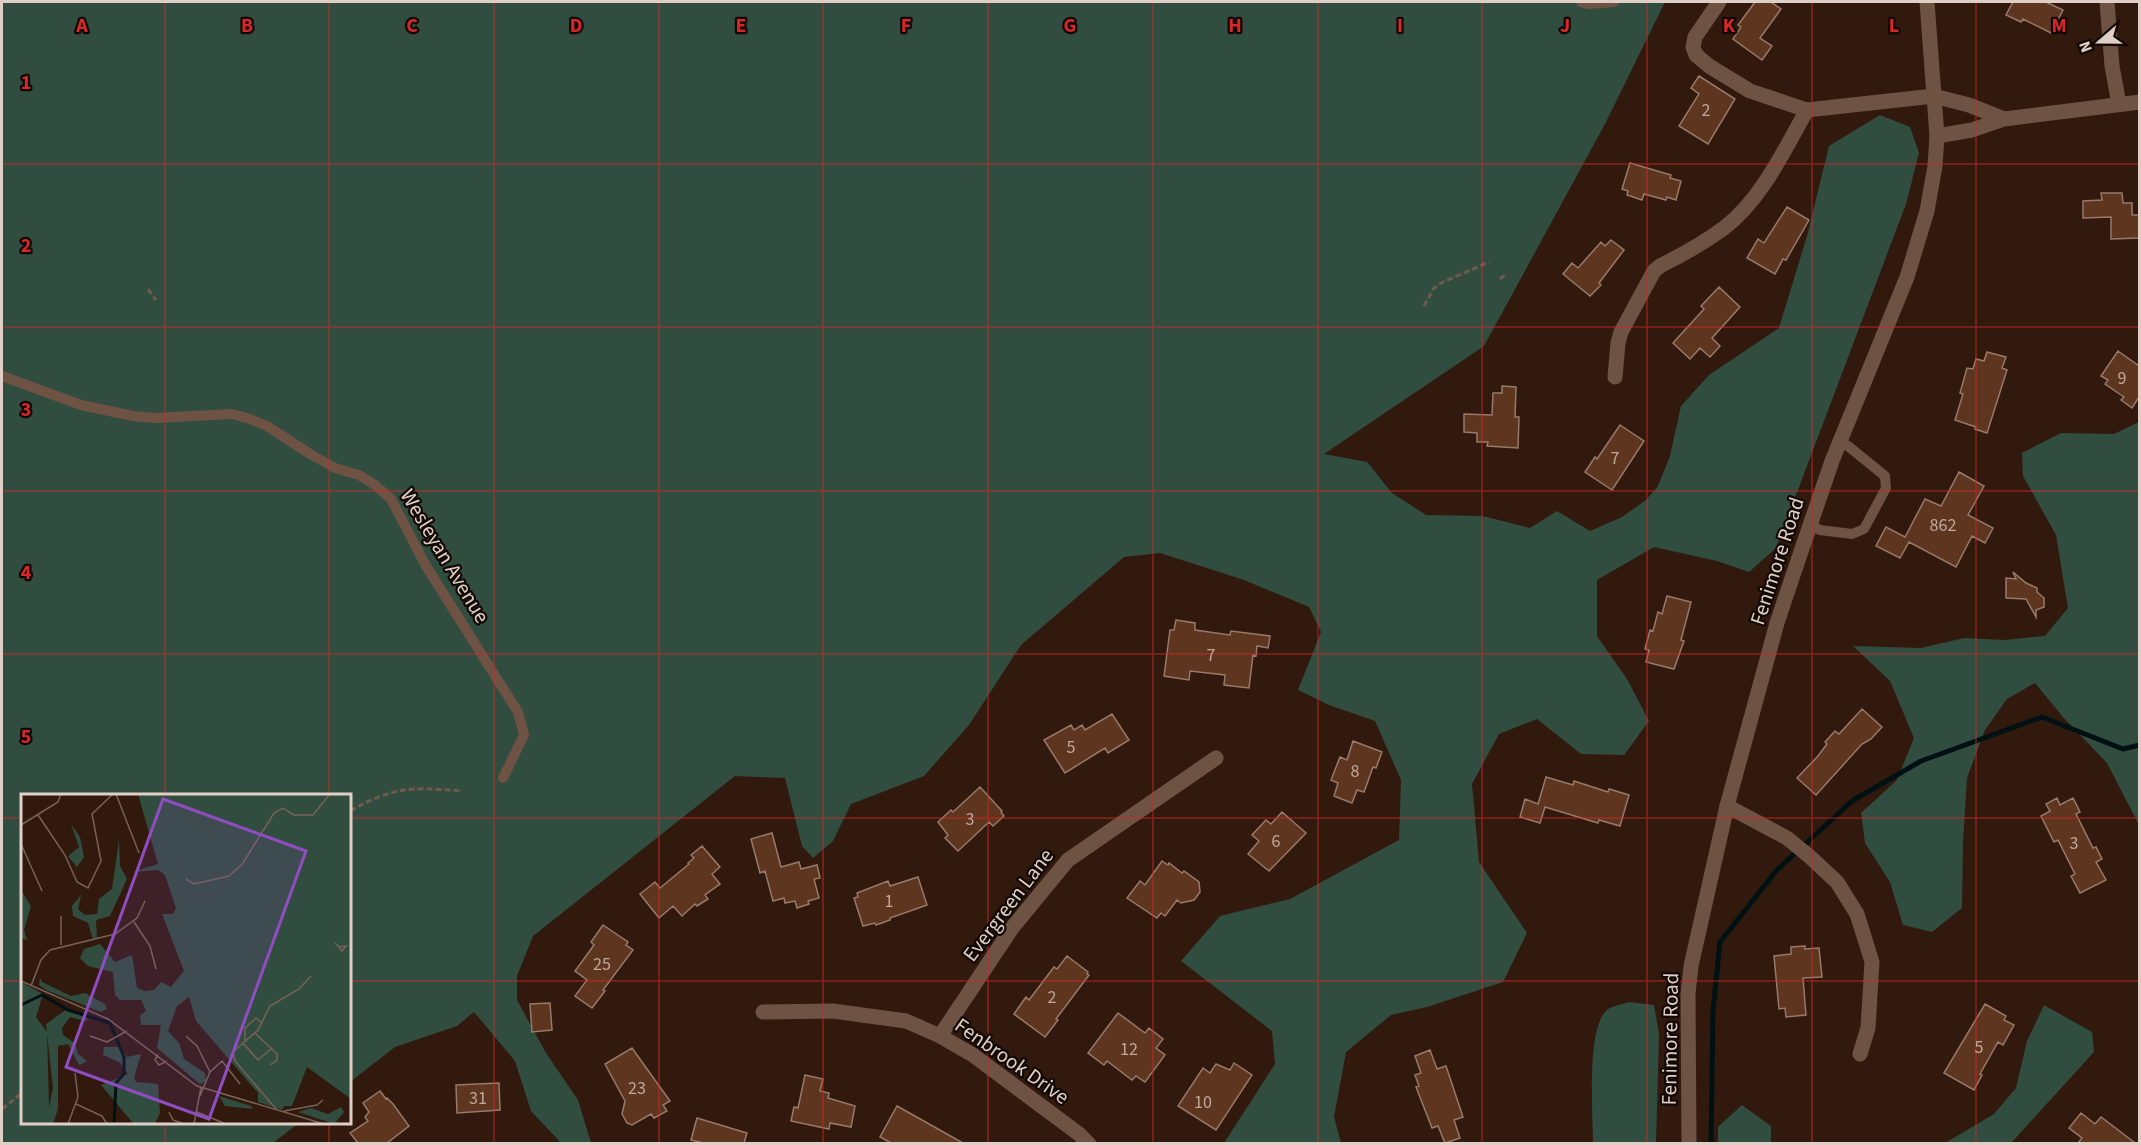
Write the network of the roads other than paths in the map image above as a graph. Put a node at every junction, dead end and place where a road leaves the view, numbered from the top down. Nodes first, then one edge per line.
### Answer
1 (1581, 2) edge
2 (1614, 2) edge
3 (1719, 2) edge
4 (1927, 2) edge
5 (2107, 2) edge
6 (1934, 96) junction
7 (2139, 102) edge
8 (2119, 104) junction
9 (1808, 110) junction
10 (2004, 118) junction
11 (1937, 136) junction
12 (2, 376) edge
13 (1615, 377) dead end
14 (1840, 442) junction
15 (1810, 525) junction
16 (1216, 758) dead end
17 (503, 778) dead end
18 (1727, 806) junction
19 (763, 1011) dead end
20 (940, 1036) junction
21 (1860, 1054) dead end
22 (1089, 1143) edge
23 (1689, 1143) edge

1 - 2 lane
3 - 9 street
4 - 6 street, Fenimore Road
5 - 8 street
6 - 9 street
6 - 10 street
6 - 11 street, Fenimore Road
7 - 8 street
8 - 10 street
9 - 13 street
10 - 11 street
11 - 14 street, Fenimore Road
12 - 17 lane, Wesleyan Avenue
14 - 15 street, Fenimore Road
14 - 15 lane
15 - 18 street, Fenimore Road
16 - 20 street, Evergreen Lane
18 - 21 street
18 - 23 street, Fenimore Road
19 - 20 street, Fenbrook Drive
20 - 22 street, Fenbrook Drive

